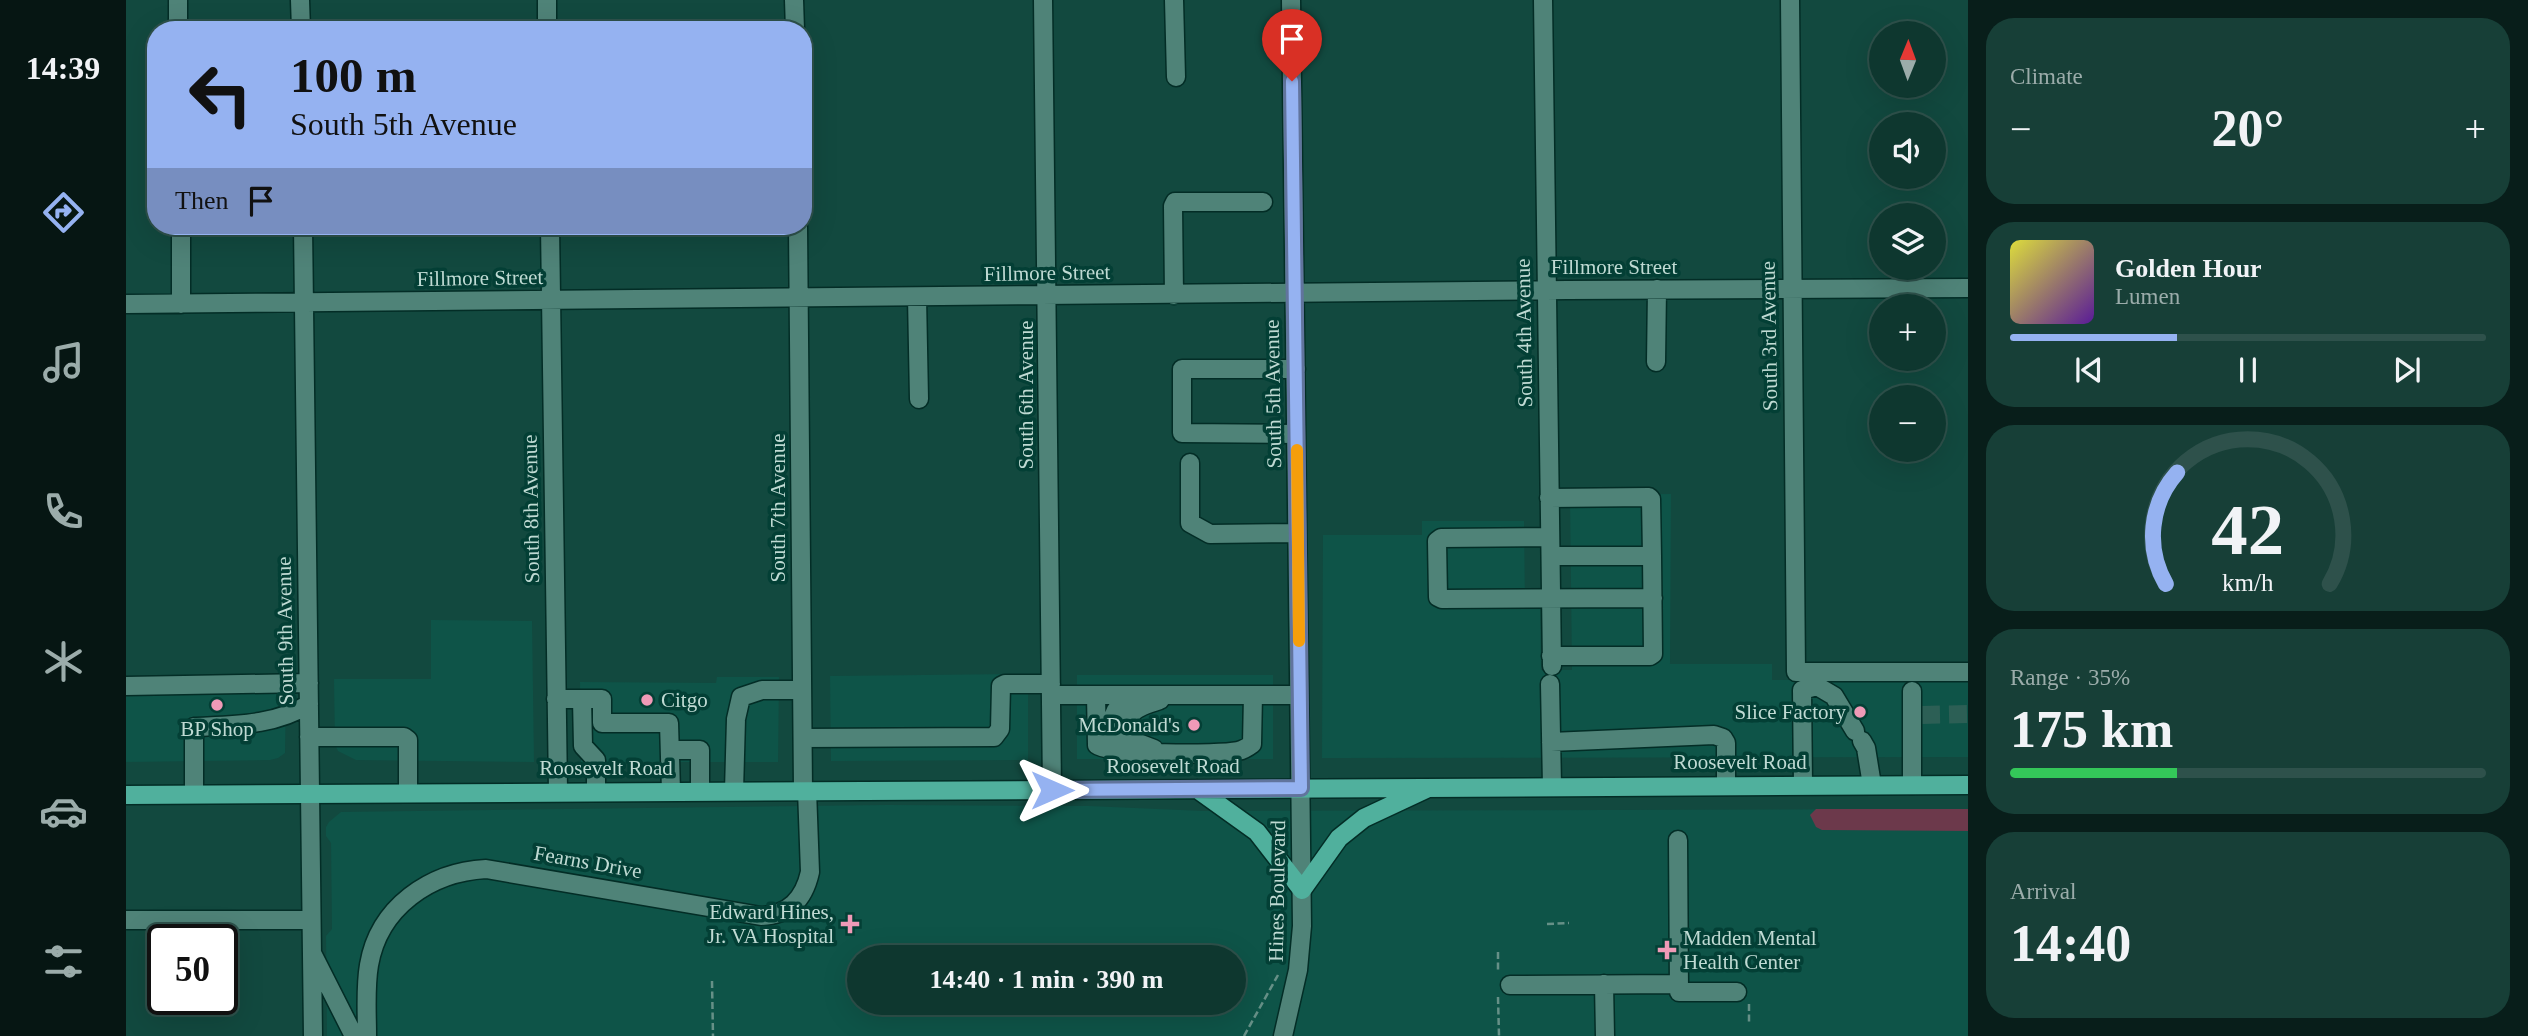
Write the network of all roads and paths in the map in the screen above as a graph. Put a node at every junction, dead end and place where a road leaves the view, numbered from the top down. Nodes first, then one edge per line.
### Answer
1 (178, 0) edge
2 (300, 0) edge
3 (547, 0) edge
4 (794, 0) edge
5 (1043, 0) edge
6 (1174, 0) edge
7 (1291, 0) edge
8 (1543, 0) edge
9 (1790, 0) edge
10 (178, 21) edge
11 (301, 21) edge
12 (547, 21) edge
13 (795, 21) edge
14 (1175, 77) dead end
15 (1263, 202) dead end
16 (181, 235) edge
17 (303, 235) edge
18 (550, 235) edge
19 (798, 235) edge
20 (1968, 288) edge
21 (1657, 289) junction
22 (1792, 289) junction
23 (1547, 290) junction
24 (1295, 293) junction
25 (1174, 295) junction
26 (1048, 296) junction
27 (917, 297) junction
28 (799, 298) junction
29 (551, 300) junction
30 (304, 302) junction
31 (181, 303) junction
32 (126, 304) edge
33 (1656, 362) dead end
34 (1296, 369) junction
35 (919, 399) dead end
36 (1296, 434) junction
37 (1190, 463) dead end
38 (1549, 498) junction
39 (1297, 533) junction
40 (1550, 537) junction
41 (1550, 556) junction
42 (1652, 556) junction
43 (1551, 598) junction
44 (1653, 598) junction
45 (1551, 668) junction
46 (1968, 672) edge
47 (309, 683) junction
48 (126, 686) edge
49 (802, 690) junction
50 (1912, 691) dead end
51 (1051, 694) junction
52 (1177, 695) junction
53 (1253, 695) junction
54 (1299, 695) junction
55 (1096, 696) junction
56 (556, 699) junction
57 (582, 699) junction
58 (309, 704) junction
59 (582, 723) junction
60 (602, 723) junction
61 (309, 737) junction
62 (803, 738) junction
63 (1551, 742) junction
64 (557, 746) junction
65 (583, 746) junction
66 (670, 750) junction
67 (1161, 752) junction
68 (1726, 785) junction
69 (1803, 785) junction
70 (1872, 785) junction
71 (1912, 785) junction
72 (1968, 785) edge
73 (1552, 786) junction
74 (1430, 787) junction
75 (1301, 788) junction
76 (1197, 789) junction
77 (805, 790) junction
78 (1052, 790) junction
79 (558, 791) junction
80 (596, 791) junction
81 (671, 791) junction
82 (700, 791) junction
83 (734, 791) junction
84 (310, 792) junction
85 (408, 792) junction
86 (194, 794) junction
87 (126, 795) edge
88 (1678, 840) dead end
89 (1302, 890) junction
90 (126, 920) edge
91 (311, 920) junction
92 (1569, 923) dead end
93 (1547, 924) dead end
94 (312, 951) junction
95 (1282, 968) dead end
96 (712, 981) dead end
97 (1604, 984) junction
98 (1679, 984) junction
99 (1510, 985) dead end
100 (1737, 992) dead end
101 (313, 1036) edge
102 (354, 1036) edge
103 (367, 1036) edge
104 (713, 1036) edge
105 (1244, 1036) edge
106 (1283, 1036) edge
107 (1605, 1036) edge

1 - 10 street
2 - 11 street
3 - 12 street
4 - 13 street
5 - 26 street, South 6th Avenue
6 - 14 street
7 - 24 street, South 5th Avenue
8 - 23 street, South 4th Avenue
9 - 22 street, South 3rd Avenue
15 - 25 street
16 - 31 street
17 - 30 street, South 9th Avenue
18 - 29 street, South 8th Avenue
19 - 28 street, South 7th Avenue
20 - 22 street, Fillmore Street
21 - 22 street, Fillmore Street
21 - 23 street, Fillmore Street
21 - 33 street
22 - 46 street, South 3rd Avenue
23 - 24 street, Fillmore Street
23 - 38 street, South 4th Avenue
24 - 25 street, Fillmore Street
24 - 34 street, South 5th Avenue
25 - 26 street, Fillmore Street
26 - 27 street, Fillmore Street
26 - 51 street, South 6th Avenue
27 - 28 street, Fillmore Street
27 - 35 street
28 - 29 street, Fillmore Street
28 - 49 street, South 7th Avenue
29 - 30 street, Fillmore Street
29 - 56 street, South 8th Avenue
30 - 31 street, Fillmore Street
30 - 47 street, South 9th Avenue
31 - 32 street, Fillmore Street
34 - 36 street, South 5th Avenue
34 - 36 street
36 - 39 street, South 5th Avenue
37 - 39 street
38 - 40 street, South 4th Avenue
38 - 42 street
39 - 54 street, South 5th Avenue
40 - 41 street, South 4th Avenue
40 - 43 street
41 - 42 street
41 - 43 street, South 4th Avenue
42 - 44 street
43 - 44 street
43 - 45 street, South 4th Avenue
44 - 45 street
45 - 63 street, South 4th Avenue
47 - 48 street
47 - 58 street, South 9th Avenue
49 - 62 street, South 7th Avenue
49 - 83 street
50 - 71 street
51 - 55 street
51 - 62 street
51 - 78 street, South 6th Avenue
52 - 53 street
52 - 55 street
52 - 67 street
53 - 54 street
53 - 67 street
54 - 75 street, South 5th Avenue
55 - 67 street
56 - 57 street
56 - 64 street, South 8th Avenue
57 - 59 street
57 - 60 street
58 - 61 street, South 9th Avenue
58 - 86 street
59 - 60 street
59 - 65 street
60 - 66 street
61 - 84 street, South 9th Avenue
61 - 85 street
62 - 77 street, South 7th Avenue
63 - 68 street
63 - 73 street, South 4th Avenue
64 - 65 street
64 - 79 street, South 8th Avenue
65 - 80 street
66 - 81 street
66 - 82 street
68 - 69 main road, Roosevelt Road
68 - 73 main road, Roosevelt Road
69 - 70 main road, Roosevelt Road
69 - 70 street
70 - 71 main road, Roosevelt Road
71 - 72 main road, Roosevelt Road
73 - 74 main road, Roosevelt Road
74 - 75 main road, Roosevelt Road
74 - 89 main road
75 - 76 main road, Roosevelt Road
75 - 89 street, Hines Boulevard
76 - 78 main road, Roosevelt Road
76 - 89 main road
77 - 78 main road, Roosevelt Road
77 - 83 main road, Roosevelt Road
77 - 103 street, Fearns Drive
79 - 80 main road, Roosevelt Road
79 - 85 main road, Roosevelt Road
80 - 81 main road, Roosevelt Road
81 - 82 main road, Roosevelt Road
82 - 83 main road, Roosevelt Road
84 - 85 main road, Roosevelt Road
84 - 86 main road, Roosevelt Road
84 - 91 street, South 9th Avenue
86 - 87 main road, Roosevelt Road
88 - 98 street
89 - 106 street, Hines Boulevard
90 - 91 street
91 - 94 street, South 9th Avenue
92 - 93 path
94 - 101 street, South 9th Avenue
94 - 102 street
95 - 105 path
96 - 104 path
97 - 98 street
97 - 99 street
97 - 107 street
98 - 100 street

